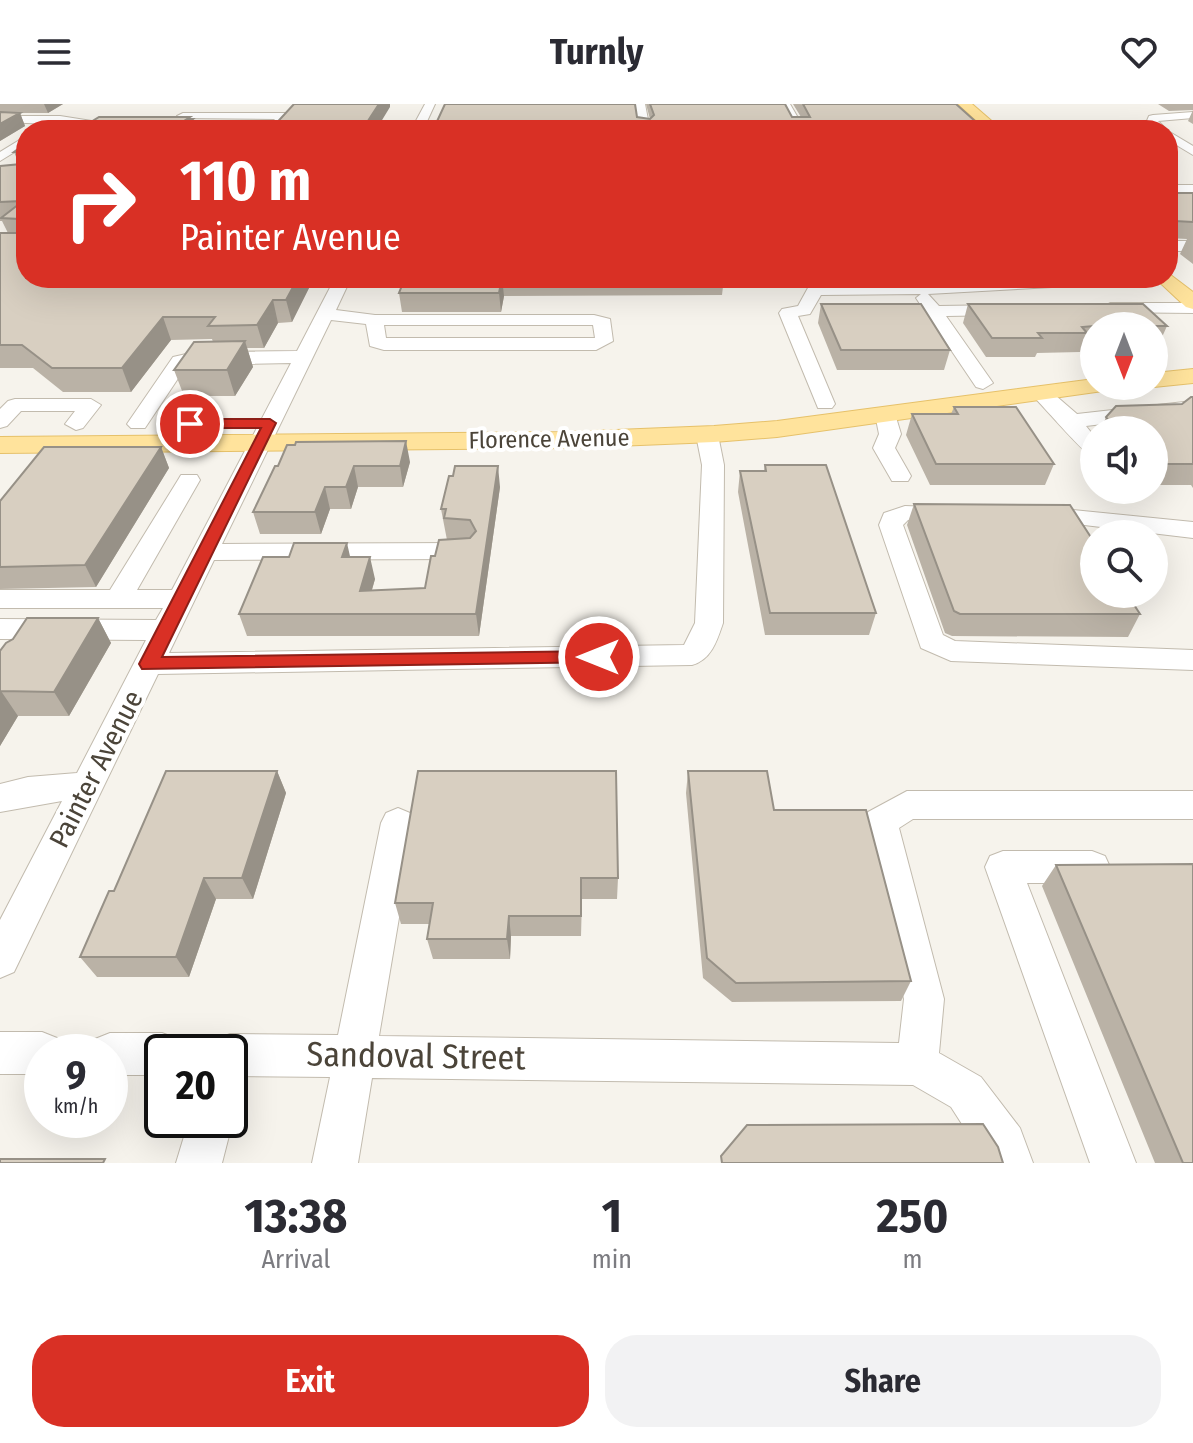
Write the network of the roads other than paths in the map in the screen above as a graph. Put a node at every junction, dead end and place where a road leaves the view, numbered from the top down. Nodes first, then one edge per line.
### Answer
1 (197, 104) edge
2 (964, 104) edge
3 (72, 111) dead end
4 (177, 112) edge
5 (1193, 115) edge
6 (0, 119) edge
7 (58, 120) joint
8 (281, 120) edge
9 (983, 120) edge
10 (1153, 120) edge
11 (338, 288) edge
12 (948, 288) edge
13 (977, 288) edge
14 (1175, 288) edge
15 (920, 289) junction
16 (1193, 305) edge
17 (1028, 309) edge
18 (1092, 309) edge
19 (996, 310) junction
20 (934, 311) junction
21 (324, 314) junction
22 (375, 320) junction
23 (193, 343) edge
24 (307, 350) junction
25 (1193, 360) edge
26 (1168, 363) edge
27 (1080, 371) edge
28 (1193, 376) edge
29 (1168, 379) edge
30 (983, 383) junction
31 (46, 385) edge
32 (1080, 388) edge
33 (1041, 393) junction
34 (825, 404) junction
35 (1193, 407) edge
36 (9, 412) edge
37 (885, 414) junction
38 (1072, 421) junction
39 (138, 424) junction
40 (1080, 432) edge
41 (265, 433) junction
42 (707, 435) junction
43 (48, 444) junction
44 (0, 445) edge
45 (28, 469) edge
46 (900, 476) dead end
47 (189, 480) dead end
48 (979, 513) edge
49 (1023, 513) edge
50 (1193, 530) edge
51 (463, 551) edge
52 (205, 552) junction
53 (0, 599) edge
54 (118, 599) junction
55 (181, 599) junction
56 (0, 629) edge
57 (166, 630) junction
58 (1193, 660) edge
59 (149, 664) junction
60 (88, 785) junction
61 (0, 798) edge
62 (1193, 805) edge
63 (398, 823) dead end
64 (1130, 867) edge
65 (0, 959) edge
66 (0, 1053) edge
67 (24, 1053) edge
68 (248, 1055) edge
69 (354, 1056) junction
70 (917, 1064) junction
71 (206, 1138) edge
72 (199, 1163) edge
73 (335, 1163) edge
74 (1010, 1163) edge
75 (1113, 1163) edge

1 - 4 street
2 - 9 main road
3 - 7 street
4 - 8 street
5 - 10 street
6 - 7 street
11 - 21 street, Painter Avenue
12 - 15 street
13 - 19 street
14 - 16 main road
15 - 20 street
15 - 34 street
16 - 18 street
17 - 19 street
19 - 20 street
20 - 30 street
21 - 22 street
21 - 24 street, Painter Avenue
22 - 22 street
23 - 24 street
24 - 39 street
24 - 41 street, Painter Avenue
25 - 26 main road
27 - 30 main road, Florence Avenue
28 - 29 main road
30 - 34 main road, Florence Avenue
31 - 36 street
32 - 33 main road, Florence Avenue
33 - 37 main road, Florence Avenue
33 - 38 street
34 - 41 main road, Florence Avenue
35 - 38 street
36 - 39 main road, Florence Avenue
37 - 42 main road, Florence Avenue
37 - 46 street
38 - 40 street
39 - 41 main road, Florence Avenue
41 - 42 main road, Florence Avenue
41 - 43 main road, Florence Avenue
41 - 52 street, Painter Avenue
42 - 59 street
43 - 44 main road, Florence Avenue
43 - 45 street
47 - 54 street
48 - 58 street
49 - 50 street
51 - 52 street
52 - 55 street, Painter Avenue
53 - 54 street
54 - 55 street
55 - 57 street, Painter Avenue
56 - 57 street
57 - 59 street, Painter Avenue
59 - 60 street, Painter Avenue
60 - 61 street
60 - 65 street, Painter Avenue
62 - 70 street
63 - 69 street
64 - 75 street
66 - 67 street
68 - 69 street, Sandoval Street
69 - 70 street, Sandoval Street
69 - 73 street
70 - 74 street
71 - 72 street

